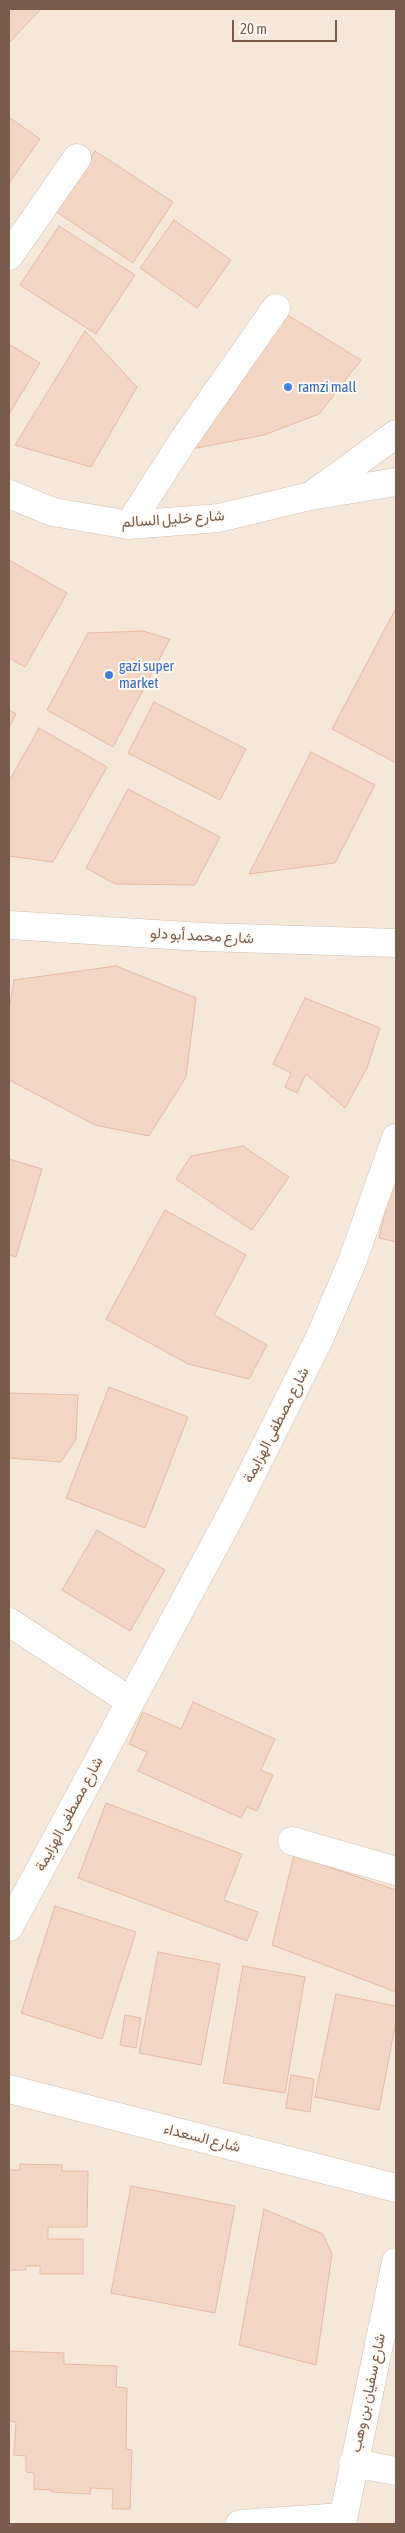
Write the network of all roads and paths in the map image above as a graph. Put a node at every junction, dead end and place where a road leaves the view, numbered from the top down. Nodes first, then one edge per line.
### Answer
1 (77, 158) dead end
2 (9, 256) edge
3 (276, 308) dead end
4 (396, 434) edge
5 (396, 482) edge
6 (9, 494) edge
7 (310, 496) junction
8 (129, 525) junction
9 (9, 925) edge
10 (396, 943) edge
11 (396, 1138) edge
12 (9, 1622) edge
13 (130, 1701) junction
14 (292, 1841) dead end
15 (396, 1871) edge
16 (9, 1927) edge
17 (9, 2089) edge
18 (396, 2188) edge
19 (396, 2262) edge
20 (353, 2464) junction
21 (396, 2471) edge
22 (342, 2521) edge
23 (240, 2524) edge

1 - 2 street
3 - 8 street
4 - 7 street, شارع خليل السالم
5 - 7 street, شارع خليل السالم
6 - 8 street, شارع خليل السالم
7 - 8 street, شارع خليل السالم
9 - 10 street, شارع محمد أبو دلو
11 - 13 street, شارع مصطفى الهزايمة
12 - 13 street
13 - 16 street, شارع مصطفى الهزايمة
14 - 15 street
17 - 18 street, شارع السعداء
19 - 20 street, شارع سفيان بن وهب
20 - 21 street
20 - 22 street, شارع سفيان بن وهب
22 - 23 street

